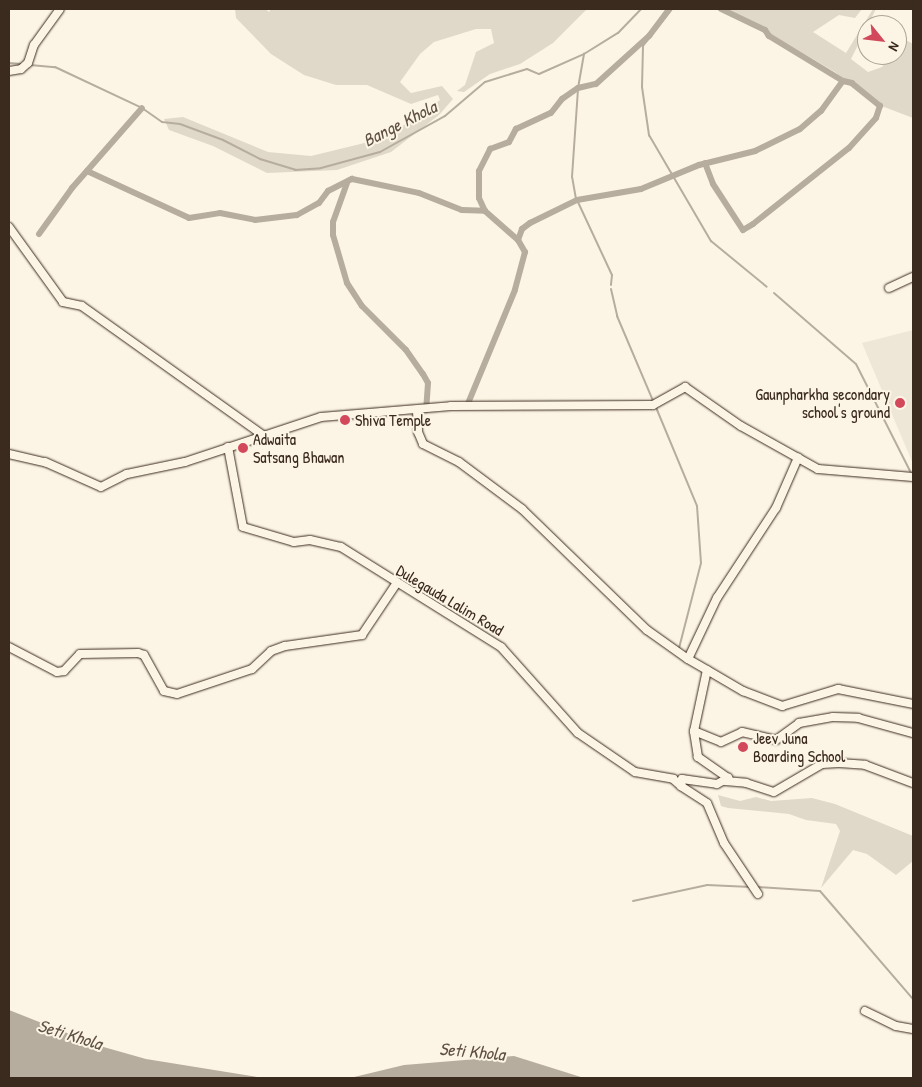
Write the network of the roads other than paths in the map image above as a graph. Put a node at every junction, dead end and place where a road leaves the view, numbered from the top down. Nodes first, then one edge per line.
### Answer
1 (60, 9) edge
2 (9, 71) edge
3 (9, 227) edge
4 (913, 277) edge
5 (889, 288) dead end
6 (417, 411) junction
7 (264, 436) junction
8 (228, 447) junction
9 (9, 454) edge
10 (798, 458) junction
11 (910, 478) edge
12 (396, 584) junction
13 (9, 648) edge
14 (688, 659) junction
15 (707, 670) junction
16 (913, 704) edge
17 (694, 732) junction
18 (913, 734) edge
19 (726, 781) junction
20 (913, 784) edge
21 (681, 786) junction
22 (758, 894) dead end
23 (865, 1011) dead end
24 (913, 1029) edge

1 - 2 street
3 - 7 street
4 - 5 street
6 - 7 street
6 - 10 street
6 - 14 street
7 - 8 street
8 - 9 street
8 - 12 street, Dulegauda Lalim Road
10 - 11 street
10 - 14 street
12 - 13 street
12 - 21 street, Dulegauda Lalim Road
14 - 15 street
15 - 16 street
15 - 17 street
17 - 18 street
17 - 19 street
19 - 20 street
19 - 21 street
21 - 22 street, Dulegauda Lalim Road
23 - 24 street

